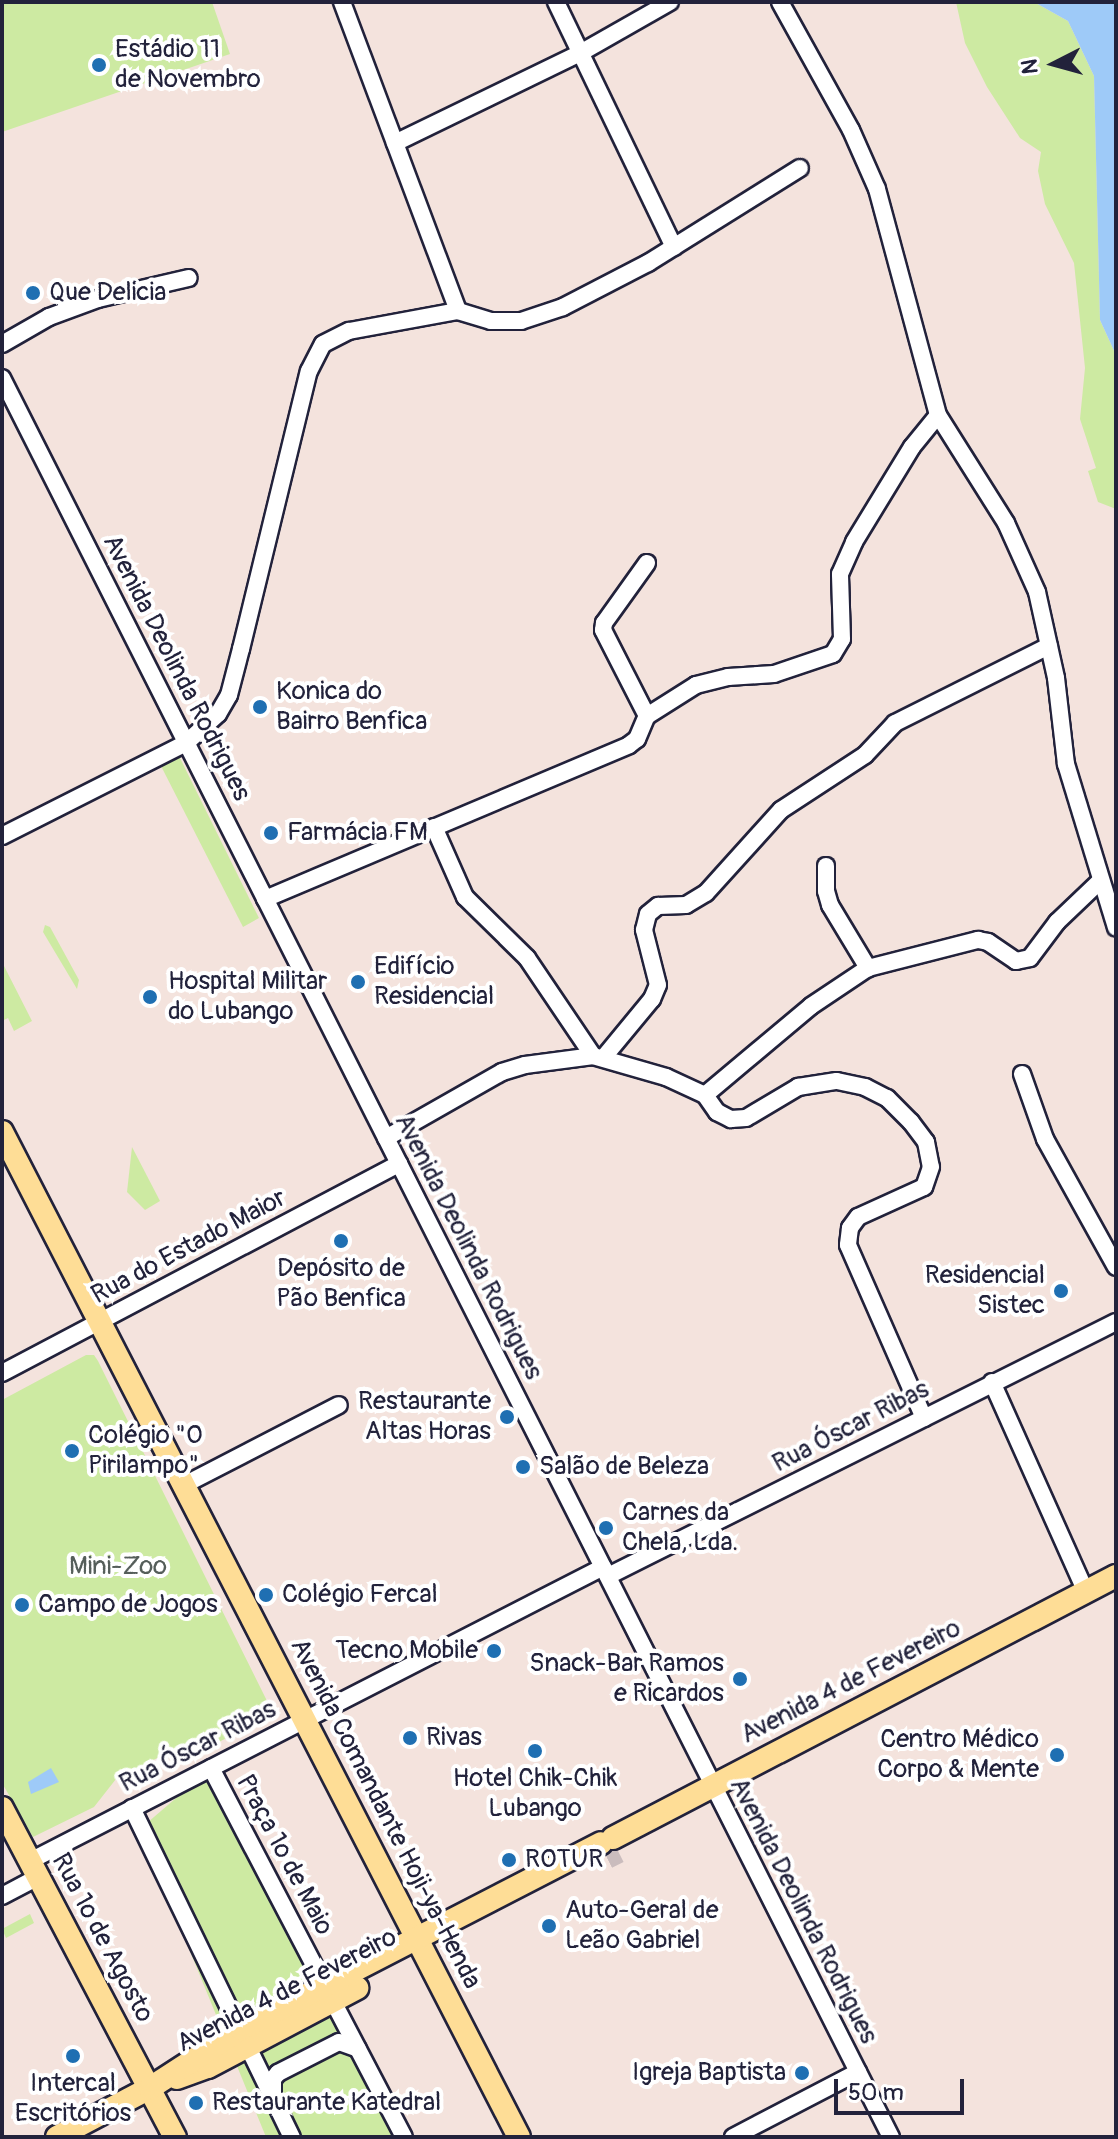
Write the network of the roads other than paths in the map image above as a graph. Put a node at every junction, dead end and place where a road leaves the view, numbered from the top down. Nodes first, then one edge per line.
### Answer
1 (342, 2) edge
2 (556, 2) edge
3 (670, 2) edge
4 (780, 2) edge
5 (582, 52) junction
6 (395, 143) junction
7 (800, 168) dead end
8 (674, 247) junction
9 (189, 278) dead end
10 (458, 311) junction
11 (2, 344) edge
12 (2, 378) edge
13 (938, 415) junction
14 (647, 563) dead end
15 (1049, 646) junction
16 (647, 716) junction
17 (186, 743) junction
18 (434, 827) junction
19 (2, 836) edge
20 (826, 866) dead end
21 (1100, 881) junction
22 (265, 899) junction
23 (1116, 928) edge
24 (868, 968) junction
25 (598, 1056) junction
26 (1022, 1074) dead end
27 (705, 1095) junction
28 (2, 1132) edge
29 (386, 1138) junction
30 (399, 1164) junction
31 (1116, 1267) edge
32 (99, 1321) junction
33 (1116, 1322) edge
34 (2, 1373) edge
35 (992, 1382) junction
36 (339, 1405) dead end
37 (924, 1418) junction
38 (184, 1485) junction
39 (605, 1572) junction
40 (1116, 1576) edge
41 (1086, 1592) junction
42 (1116, 1593) edge
43 (304, 1719) junction
44 (211, 1768) junction
45 (716, 1792) junction
46 (2, 1808) edge
47 (132, 1808) junction
48 (34, 1869) junction
49 (2, 1896) edge
50 (420, 1945) junction
51 (329, 1994) junction
52 (245, 2036) junction
53 (358, 2049) junction
54 (858, 2072) junction
55 (150, 2088) junction
56 (274, 2103) junction
57 (57, 2137) edge
58 (175, 2137) edge
59 (292, 2137) edge
60 (404, 2137) edge
61 (519, 2137) edge
62 (733, 2137) edge
63 (891, 2137) edge

1 - 6 street
2 - 5 street
3 - 5 street
4 - 13 street
5 - 6 street
5 - 8 street
6 - 10 street
7 - 8 street
8 - 10 street
9 - 11 street
10 - 17 street
12 - 17 street, Avenida Deolinda Rodrigues
13 - 15 street
13 - 16 street
14 - 16 street
15 - 21 street
15 - 25 street
16 - 18 street
17 - 19 street
17 - 22 street, Avenida Deolinda Rodrigues
18 - 22 street
18 - 25 street
20 - 24 street
21 - 23 street
21 - 24 street
22 - 29 street, Avenida Deolinda Rodrigues
24 - 27 street
25 - 27 street
25 - 29 street
26 - 31 street
27 - 37 street
28 - 32 main road, Avenida Comandante Hoji-ya-Henda
29 - 30 street, Avenida Deolinda Rodrigues
30 - 32 street, Rua do Estado Maior
30 - 39 street, Avenida Deolinda Rodrigues
32 - 34 street, Rua do Estado Maior
32 - 38 main road, Avenida Comandante Hoji-ya-Henda
33 - 35 street, Rua Óscar Ribas
35 - 37 street, Rua Óscar Ribas
35 - 41 street
36 - 38 street
37 - 39 street, Rua Óscar Ribas
38 - 43 main road, Avenida Comandante Hoji-ya-Henda
39 - 43 street, Rua Óscar Ribas
39 - 45 street, Avenida Deolinda Rodrigues
40 - 41 main road, Avenida 4 de Fevereiro
41 - 45 main road, Avenida 4 de Fevereiro
42 - 45 main road, Avenida 4 de Fevereiro
43 - 44 street, Rua Óscar Ribas
43 - 50 main road, Avenida Comandante Hoji-ya-Henda
44 - 47 street, Rua Óscar Ribas
44 - 51 street, Praça 1º de Maio
45 - 50 main road, Avenida 4 de Fevereiro
45 - 54 street, Avenida Deolinda Rodrigues
46 - 48 main road, Rua 1º de Agosto
47 - 48 street, Rua Óscar Ribas
47 - 52 street
48 - 49 street, Rua Óscar Ribas
48 - 55 main road, Rua 1º de Agosto
50 - 51 main road, Avenida 4 de Fevereiro
50 - 61 main road, Avenida Comandante Hoji-ya-Henda
51 - 52 main road, Avenida 4 de Fevereiro
51 - 53 street, Praça 1º de Maio
52 - 55 main road, Avenida 4 de Fevereiro
52 - 56 street
53 - 56 street
53 - 60 street, Praça 1º de Maio
54 - 62 street
54 - 63 street, Avenida Deolinda Rodrigues
55 - 57 main road, Avenida 4 de Fevereiro
55 - 58 main road, Rua 1º de Agosto
56 - 59 street

